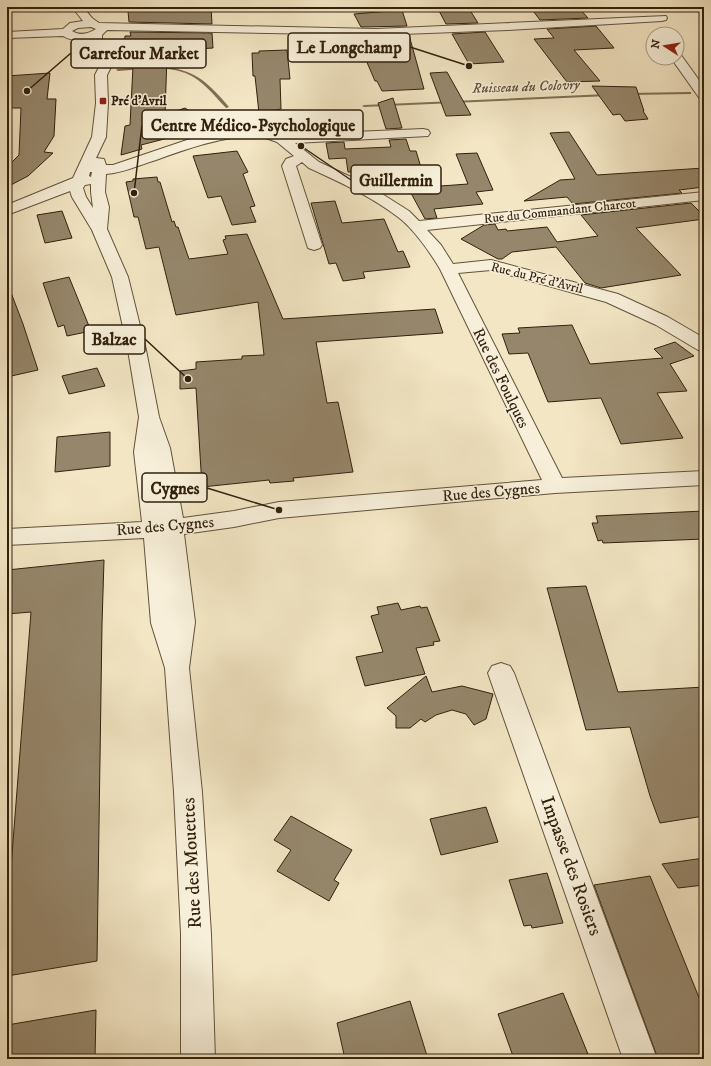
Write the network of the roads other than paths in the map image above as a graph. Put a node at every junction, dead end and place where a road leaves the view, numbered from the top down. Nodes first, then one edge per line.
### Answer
1 (76, 7) edge
2 (668, 7) edge
3 (97, 29) junction
4 (69, 31) junction
5 (7, 35) edge
6 (683, 66) edge
7 (101, 75) junction
8 (704, 96) edge
9 (423, 133) dead end
10 (282, 139) junction
11 (303, 157) junction
12 (96, 174) junction
13 (78, 181) junction
14 (704, 196) edge
15 (43, 197) junction
16 (78, 198) junction
17 (7, 210) edge
18 (416, 226) junction
19 (100, 230) junction
20 (314, 245) dead end
21 (448, 269) junction
22 (704, 346) edge
23 (704, 478) edge
24 (555, 486) junction
25 (163, 520) junction
26 (7, 537) edge
27 (501, 673) dead end
28 (198, 1059) edge
29 (640, 1059) edge

1 - 3 street
1 - 4 street
2 - 3 street
3 - 4 street
3 - 7 street
4 - 5 street
4 - 7 street
6 - 8 street
7 - 12 street
9 - 10 street
10 - 11 street
10 - 12 street
11 - 18 street
11 - 20 street
12 - 13 street
12 - 16 street
12 - 19 street, Rue des Mouettes
13 - 15 street
13 - 16 street
14 - 18 street, Rue du Commandant Charcot
15 - 16 street
15 - 17 street
16 - 19 street, Rue des Mouettes
18 - 21 street
19 - 25 street, Rue des Mouettes
21 - 22 street, Rue du Pré d'Avril
21 - 24 street, Rue des Foulques
23 - 24 street, Rue des Cygnes
24 - 25 street, Rue des Cygnes
25 - 26 street, Rue des Cygnes
25 - 28 street, Rue des Mouettes
27 - 29 street, Impasse des Rosiers

